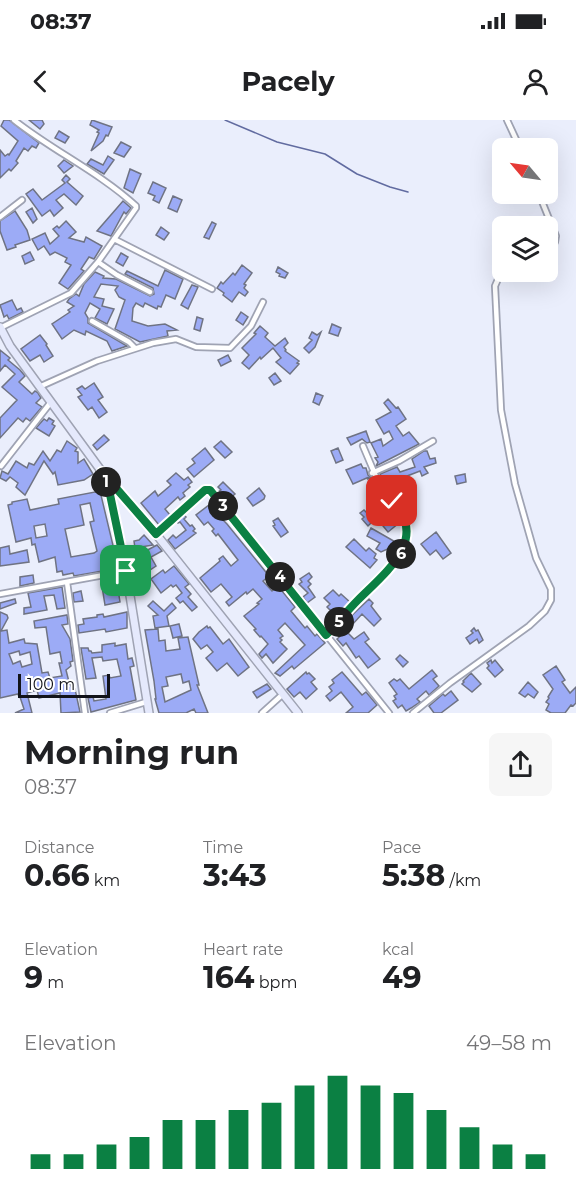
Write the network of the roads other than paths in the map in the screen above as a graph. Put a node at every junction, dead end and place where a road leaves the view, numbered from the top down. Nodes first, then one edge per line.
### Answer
1 (14, 120) edge
2 (507, 120) edge
3 (515, 138) edge
4 (22, 200) dead end
5 (0, 217) edge
6 (114, 239) junction
7 (98, 262) junction
8 (497, 282) edge
9 (212, 289) dead end
10 (150, 292) dead end
11 (263, 302) dead end
12 (92, 321) dead end
13 (0, 328) edge
14 (135, 348) junction
15 (39, 387) junction
16 (51, 402) junction
17 (433, 441) dead end
18 (363, 446) dead end
19 (1, 466) edge
20 (102, 472) junction
21 (372, 473) junction
22 (156, 534) junction
23 (126, 571) junction
24 (67, 582) junction
25 (0, 594) edge
26 (326, 635) junction
27 (283, 694) junction
28 (146, 702) junction
29 (86, 713) edge
30 (110, 713) edge
31 (149, 713) edge
32 (262, 713) edge
33 (298, 713) edge
34 (389, 713) edge
35 (413, 713) edge

1 - 6 street
2 - 3 street
4 - 5 street
6 - 7 street
6 - 9 street
7 - 10 street
7 - 13 street
8 - 35 street
11 - 14 street
12 - 14 street
13 - 15 main road
14 - 15 street
15 - 16 main road
16 - 19 street
16 - 20 main road
17 - 21 street
18 - 21 street
20 - 22 main road
20 - 23 main road
21 - 26 street
22 - 26 street
22 - 27 main road
23 - 24 street
23 - 28 main road
24 - 25 street
24 - 29 street
26 - 34 street
27 - 32 street
27 - 33 main road
28 - 30 street
28 - 31 main road

